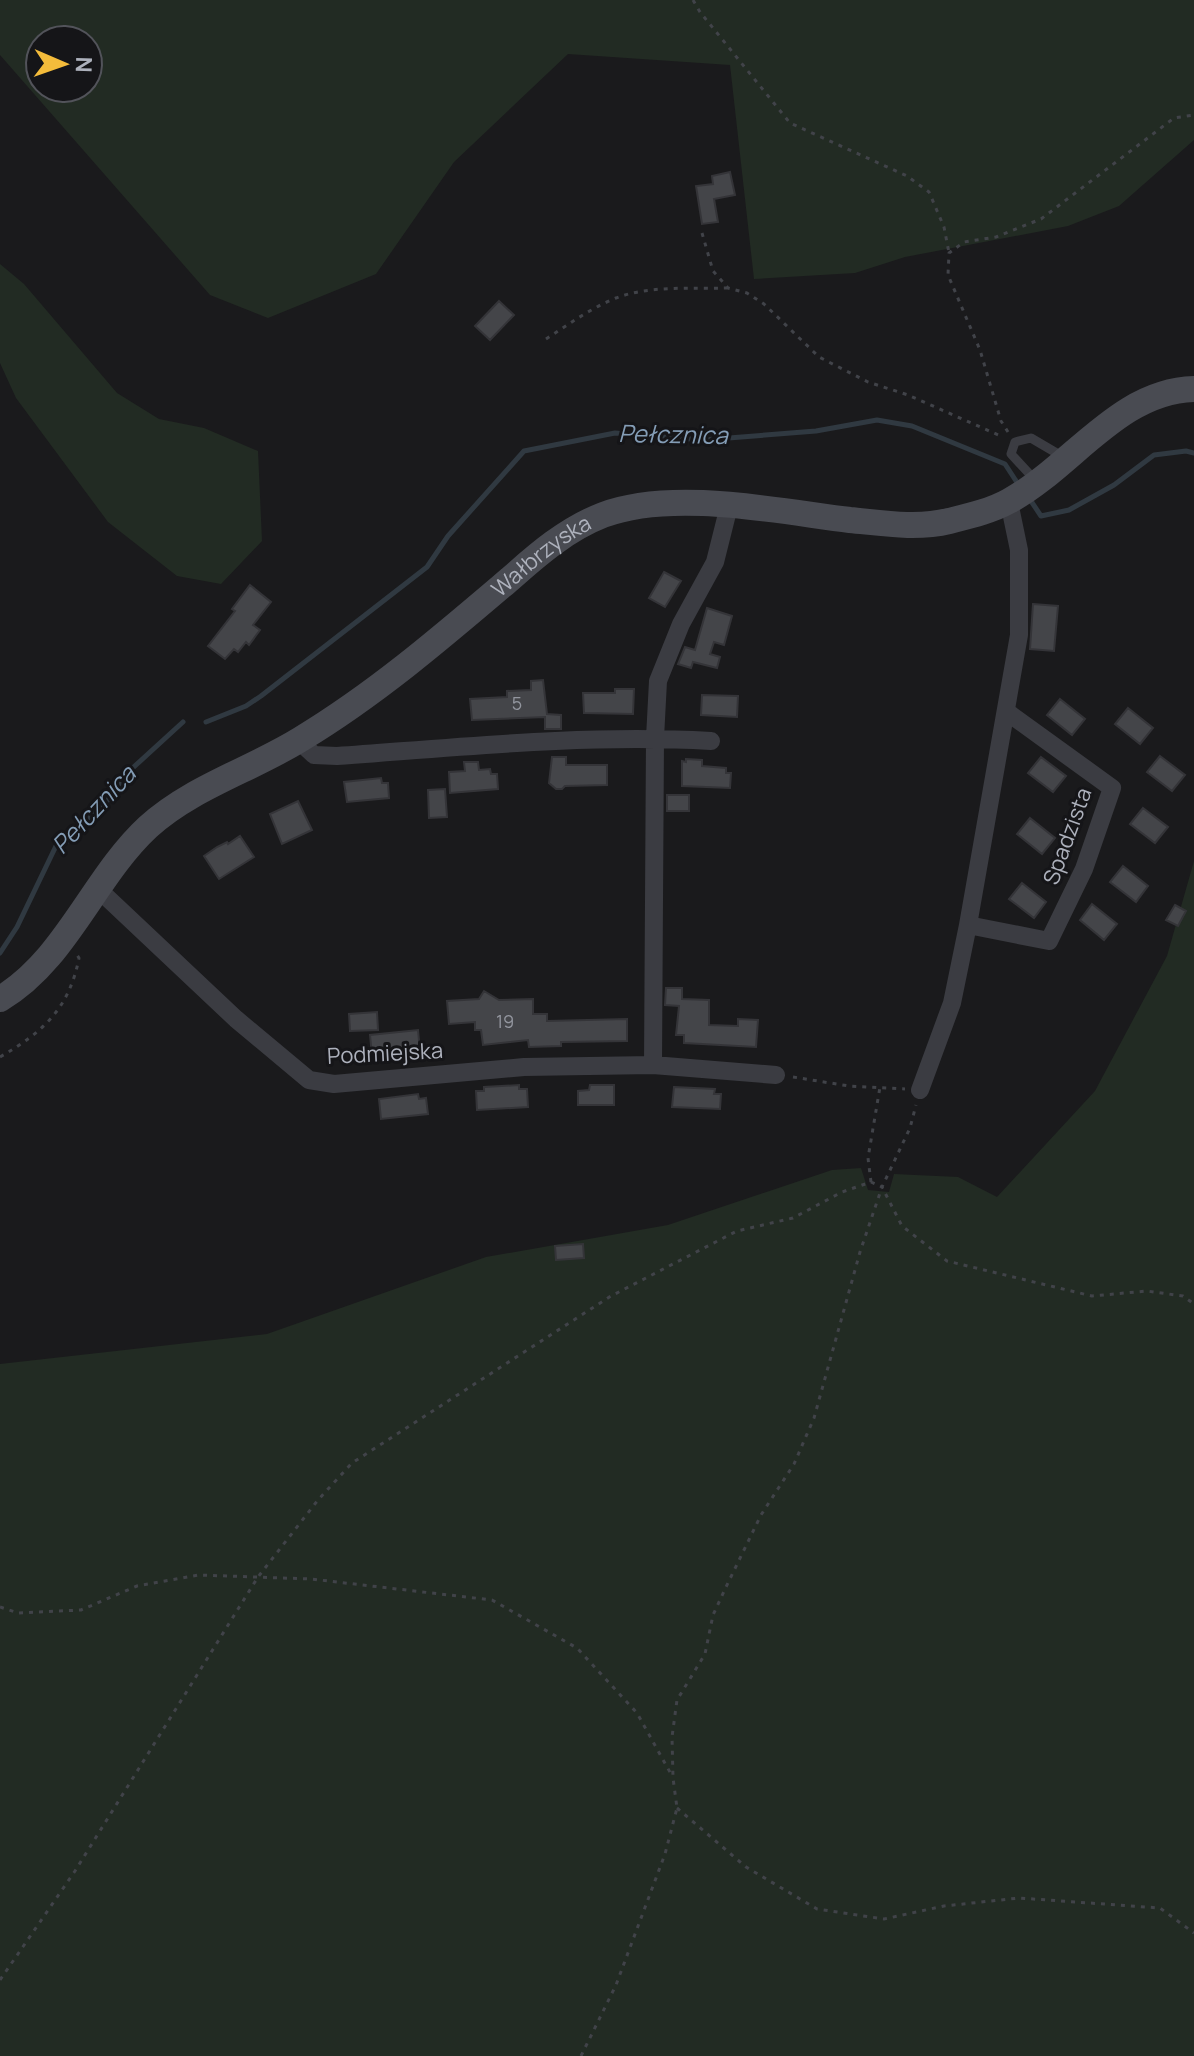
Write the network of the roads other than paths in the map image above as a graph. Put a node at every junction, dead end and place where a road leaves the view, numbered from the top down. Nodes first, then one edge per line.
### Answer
1 (1194, 389) edge
2 (1068, 460) junction
3 (1024, 492) junction
4 (729, 506) junction
5 (1007, 712) junction
6 (655, 738) junction
7 (299, 741) junction
8 (711, 741) dead end
9 (97, 888) junction
10 (968, 925) junction
11 (0, 999) edge
12 (653, 1065) junction
13 (776, 1075) road end
14 (920, 1090) road end

1 - 2 main road, Wałbrzyska
2 - 3 main road, Wałbrzyska
2 - 3 lane
3 - 4 main road, Wałbrzyska
3 - 5 street
4 - 6 street
4 - 7 main road, Wałbrzyska
5 - 10 street
5 - 10 street, Spadzista
6 - 7 street
6 - 8 street
6 - 12 street
7 - 9 main road, Wałbrzyska
9 - 11 main road, Wałbrzyska
9 - 12 street, Podmiejska
10 - 14 street
12 - 13 street, Podmiejska

